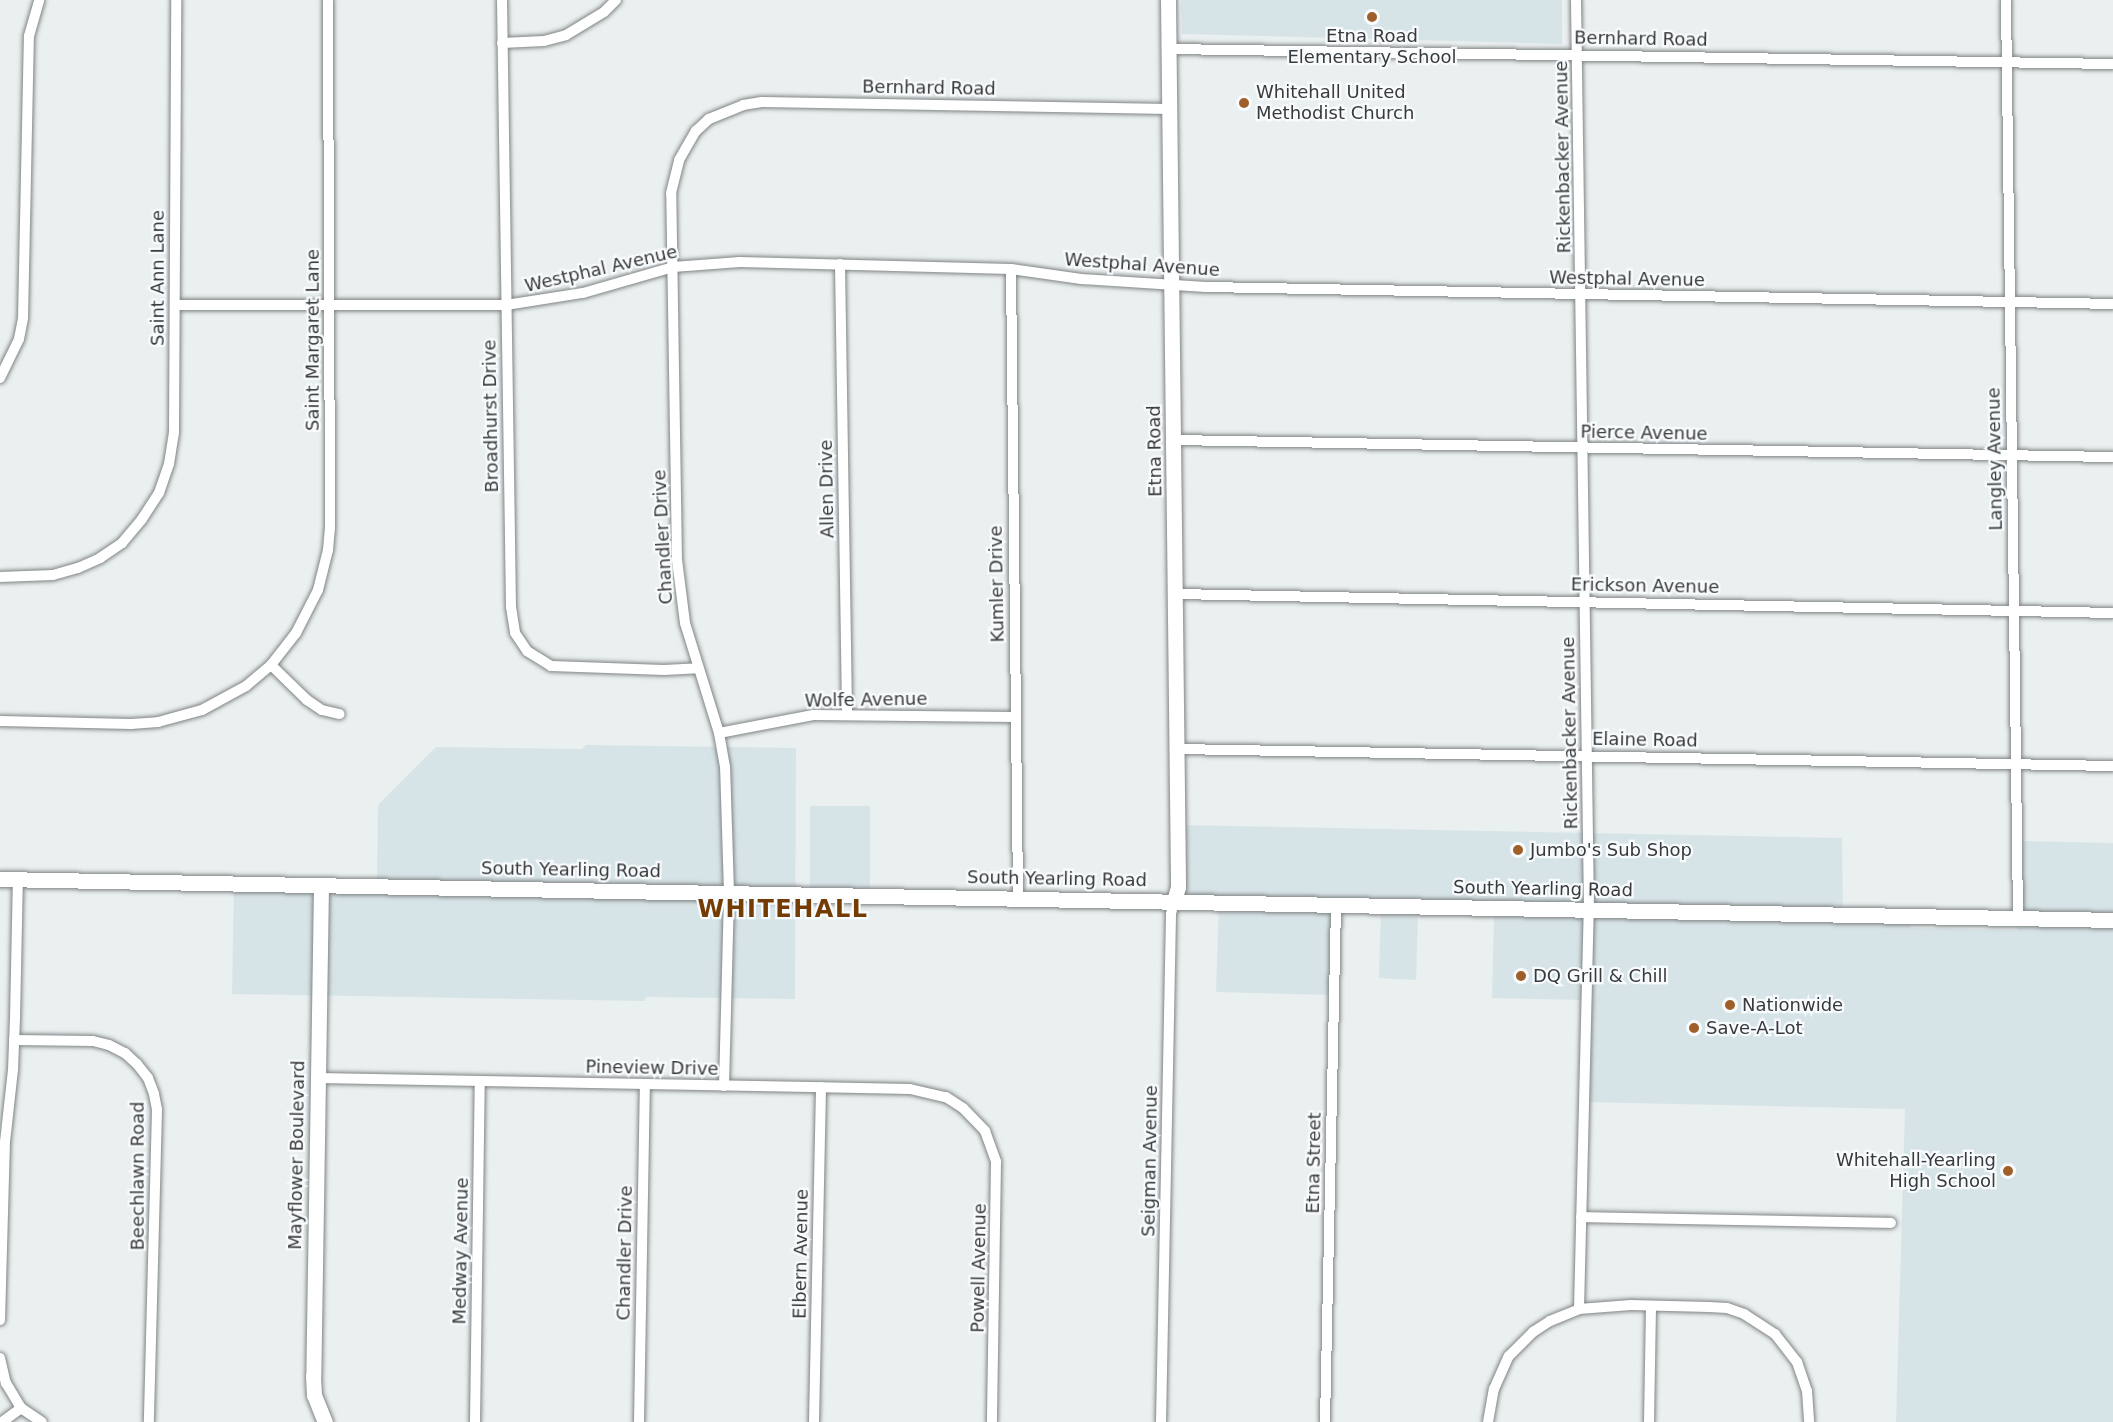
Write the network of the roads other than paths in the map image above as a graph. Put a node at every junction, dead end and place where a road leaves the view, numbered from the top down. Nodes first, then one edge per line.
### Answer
1 (39, 0) edge
2 (176, 0) edge
3 (328, 0) edge
4 (502, 0) edge
5 (616, 0) edge
6 (1168, 0) edge
7 (1575, 0) edge
8 (2006, 0) edge
9 (502, 44) junction
10 (1169, 49) junction
11 (1577, 55) junction
12 (2007, 62) junction
13 (2113, 64) edge
14 (1170, 109) junction
15 (696, 132) joint
16 (840, 264) junction
17 (673, 267) junction
18 (1011, 269) junction
19 (1172, 285) junction
20 (1580, 295) junction
21 (2010, 302) junction
22 (2113, 304) edge
23 (174, 305) junction
24 (506, 305) junction
25 (329, 306) junction
26 (0, 378) edge
27 (1174, 440) junction
28 (1582, 448) junction
29 (2012, 455) junction
30 (2113, 457) edge
31 (0, 577) edge
32 (1176, 594) junction
33 (1584, 602) junction
34 (2013, 610) junction
35 (2113, 613) edge
36 (271, 665) junction
37 (698, 668) junction
38 (339, 714) dead end
39 (847, 714) junction
40 (1015, 717) junction
41 (0, 722) edge
42 (719, 733) junction
43 (1177, 748) junction
44 (1586, 756) junction
45 (2016, 764) junction
46 (2113, 766) edge
47 (0, 879) edge
48 (18, 879) junction
49 (321, 886) junction
50 (729, 892) junction
51 (1017, 898) junction
52 (1174, 901) junction
53 (1336, 905) junction
54 (1589, 909) junction
55 (2018, 918) junction
56 (2113, 920) edge
57 (14, 1040) junction
58 (318, 1078) junction
59 (480, 1081) junction
60 (645, 1084) junction
61 (724, 1086) junction
62 (821, 1088) junction
63 (976, 1120) joint
64 (2, 1186) edge
65 (1581, 1217) junction
66 (1891, 1222) dead end
67 (1652, 1306) junction
68 (1579, 1309) junction
69 (0, 1320) edge
70 (0, 1358) edge
71 (21, 1408) junction
72 (2, 1422) edge
73 (42, 1422) edge
74 (149, 1422) edge
75 (325, 1422) edge
76 (475, 1422) edge
77 (639, 1422) edge
78 (814, 1422) edge
79 (992, 1422) edge
80 (1161, 1422) edge
81 (1325, 1422) edge
82 (1488, 1422) edge
83 (1649, 1422) edge
84 (1809, 1422) edge

1 - 26 street
2 - 23 street, Saint Ann Lane
3 - 25 street, Saint Margaret Lane
4 - 9 street, Broadhurst Drive
5 - 9 street
6 - 10 street, Etna Road
7 - 11 street, Rickenbacker Avenue
8 - 12 street, Langley Avenue
9 - 24 street, Broadhurst Drive
10 - 11 street, Bernhard Road
10 - 14 street, Etna Road
11 - 12 street, Bernhard Road
11 - 20 street, Rickenbacker Avenue
12 - 13 street, Bernhard Road
12 - 21 street, Langley Avenue
14 - 15 street, Bernhard Road
14 - 19 street, Etna Road
15 - 17 street, Chandler Drive
16 - 17 street, Westphal Avenue
16 - 18 street, Westphal Avenue
16 - 39 street, Allen Drive
17 - 24 street, Westphal Avenue
17 - 37 street, Chandler Drive
18 - 19 street, Westphal Avenue
18 - 40 street, Kumler Drive
19 - 20 street, Westphal Avenue
19 - 27 street, Etna Road
20 - 21 street, Westphal Avenue
20 - 28 street, Rickenbacker Avenue
21 - 22 street, Westphal Avenue
21 - 29 street, Langley Avenue
23 - 25 street, Westphal Avenue
23 - 31 street, Saint Ann Lane
24 - 25 street, Westphal Avenue
24 - 37 street, Broadhurst Drive
25 - 36 street, Saint Margaret Lane
27 - 28 street, Pierce Avenue
27 - 32 street, Etna Road
28 - 29 street, Pierce Avenue
28 - 33 street, Rickenbacker Avenue
29 - 30 street, Pierce Avenue
29 - 34 street, Langley Avenue
32 - 33 street, Erickson Avenue
32 - 43 street, Etna Road
33 - 34 street, Erickson Avenue
33 - 44 street, Rickenbacker Avenue
34 - 35 street, Erickson Avenue
34 - 45 street, Langley Avenue
36 - 38 street
36 - 41 street, Saint Margaret Lane
37 - 42 street, Chandler Drive
39 - 40 street, Wolfe Avenue
39 - 42 street, Wolfe Avenue
40 - 51 street, Kumler Drive
42 - 50 street, Chandler Drive
43 - 44 street, Elaine Road
43 - 52 street, Etna Road
44 - 45 street, Elaine Road
44 - 54 street, Rickenbacker Avenue
45 - 46 street, Elaine Road
45 - 55 street, Langley Avenue
47 - 48 street, South Yearling Road
48 - 49 street, South Yearling Road
48 - 57 street
49 - 50 street, South Yearling Road
49 - 58 street, Mayflower Boulevard
50 - 51 street, South Yearling Road
50 - 61 street, Chandler Drive
51 - 52 street, South Yearling Road
52 - 53 street, South Yearling Road
52 - 80 street, Seigman Avenue
53 - 54 street, South Yearling Road
53 - 81 street, Etna Street
54 - 55 street, South Yearling Road
54 - 65 street, Rickenbacker Avenue
55 - 56 street, South Yearling Road
57 - 64 street
57 - 74 street, Beechlawn Road
58 - 59 street, Pineview Drive
58 - 75 street, Mayflower Boulevard
59 - 60 street, Pineview Drive
59 - 76 street, Medway Avenue
60 - 61 street, Pineview Drive
60 - 77 street, Chandler Drive
61 - 62 street, Pineview Drive
62 - 63 street, Pineview Drive
62 - 78 street, Elbern Avenue
63 - 79 street, Powell Avenue
64 - 69 street
65 - 66 street
65 - 68 street, Rickenbacker Avenue
67 - 68 street
67 - 83 street
67 - 84 street
68 - 82 street
70 - 71 street
71 - 72 street
71 - 73 street

